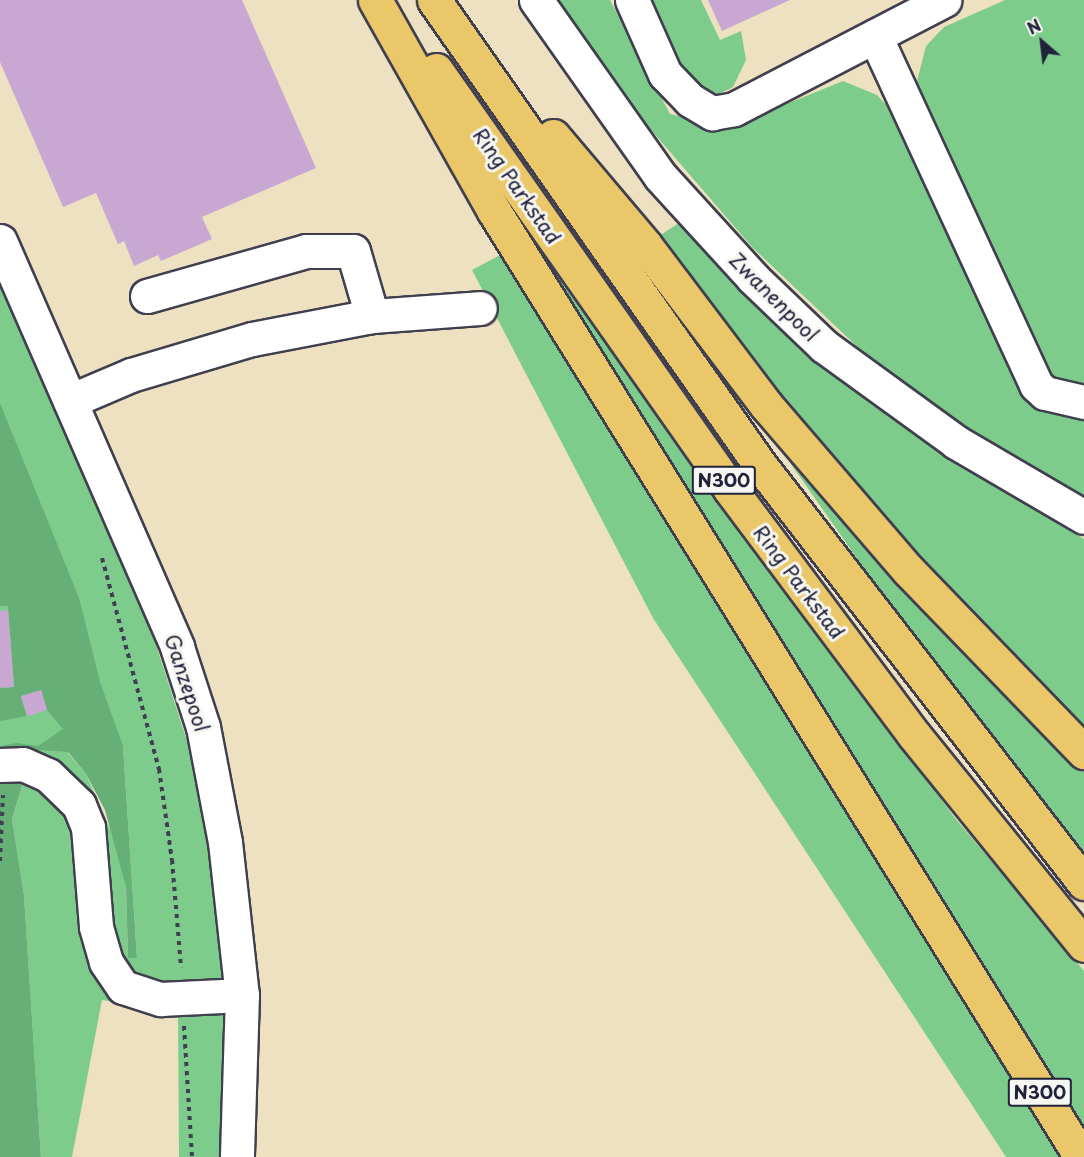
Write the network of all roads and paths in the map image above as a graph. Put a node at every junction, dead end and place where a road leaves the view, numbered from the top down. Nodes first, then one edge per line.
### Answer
1 (375, 0) edge
2 (387, 0) edge
3 (434, 0) edge
4 (439, 0) edge
5 (536, 0) edge
6 (632, 0) edge
7 (944, 0) edge
8 (875, 36) junction
9 (0, 242) edge
10 (147, 296) dead end
11 (480, 308) dead end
12 (372, 316) junction
13 (70, 401) junction
14 (1084, 402) edge
15 (1084, 517) edge
16 (98, 548) dead end
17 (1084, 752) edge
18 (2, 765) edge
19 (0, 861) edge
20 (1084, 883) edge
21 (1084, 945) edge
22 (242, 995) junction
23 (182, 1000) junction
24 (192, 1157) edge
25 (237, 1157) edge
26 (1081, 1157) edge

1 - 26 highway, N300
2 - 21 highway, Ring Parkstad / N300
3 - 20 highway, Ring Parkstad / N300
4 - 17 highway
5 - 15 street, Zwanenpool
6 - 8 street
7 - 8 street
8 - 14 street
9 - 13 street, Ganzepool
10 - 12 street
11 - 12 street
12 - 13 street
13 - 22 street, Ganzepool
16 - 23 path
18 - 19 path
18 - 23 street
22 - 23 street
22 - 25 street, Ganzepool
23 - 24 path

